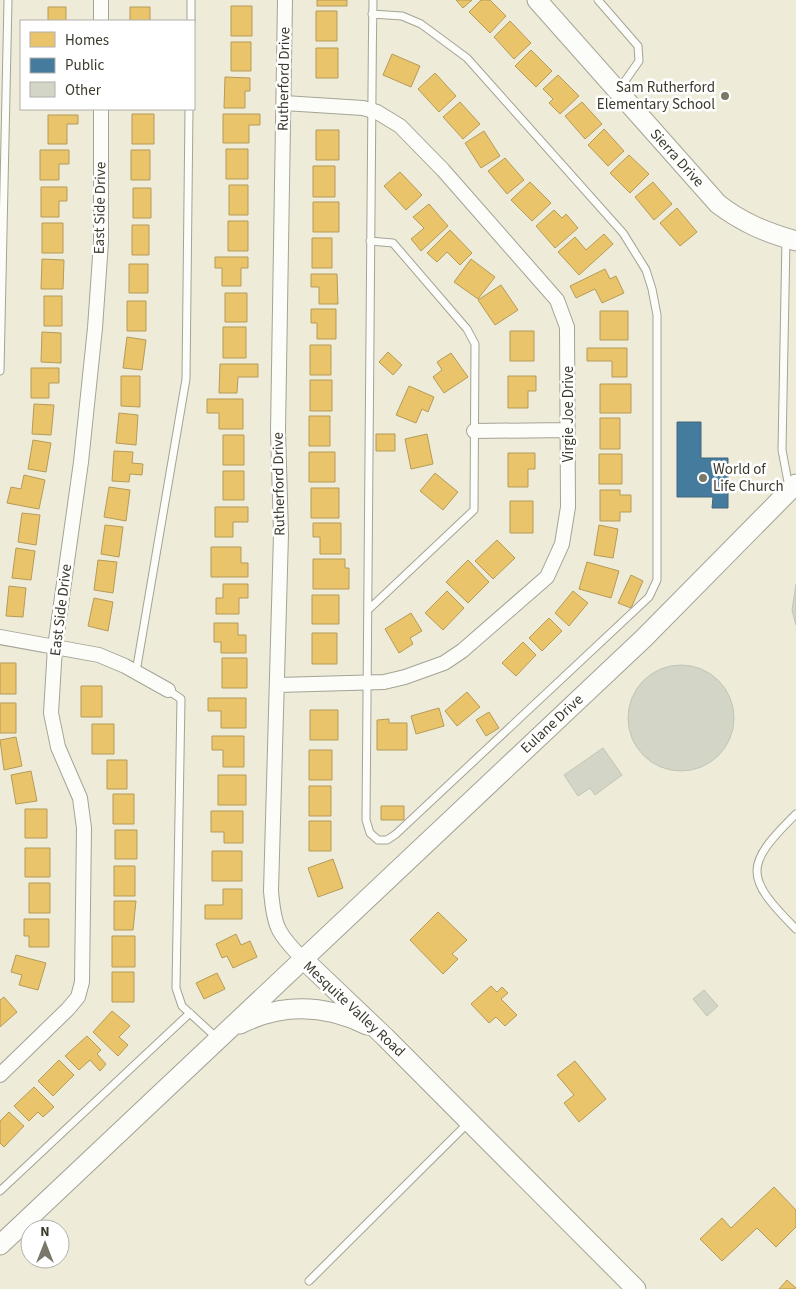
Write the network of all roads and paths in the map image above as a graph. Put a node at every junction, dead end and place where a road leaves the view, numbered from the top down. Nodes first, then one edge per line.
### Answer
1 (8, 0) edge
2 (101, 0) edge
3 (191, 0) edge
4 (286, 0) edge
5 (372, 0) edge
6 (537, 0) edge
7 (598, 0) edge
8 (372, 14) junction
9 (101, 20) edge
10 (191, 20) edge
11 (618, 91) junction
12 (284, 103) junction
13 (101, 110) edge
14 (190, 110) edge
15 (371, 110) junction
16 (791, 239) edge
17 (370, 241) junction
18 (0, 371) edge
19 (568, 430) junction
20 (474, 431) junction
21 (793, 487) edge
22 (368, 610) junction
23 (0, 637) edge
24 (55, 647) junction
25 (136, 672) junction
26 (368, 682) junction
27 (278, 685) junction
28 (168, 690) joint
29 (796, 814) edge
30 (796, 929) edge
31 (302, 958) junction
32 (190, 1013) junction
33 (380, 1032) junction
34 (223, 1035) junction
35 (0, 1075) edge
36 (469, 1121) junction
37 (0, 1192) edge
38 (0, 1245) edge
39 (309, 1280) dead end
40 (636, 1289) edge

1 - 18 lane
2 - 9 street
3 - 10 lane
4 - 12 street, Rutherford Drive
5 - 8 lane
6 - 11 street, Sierra Drive
7 - 11 lane
8 - 15 lane
8 - 26 lane
11 - 16 street, Sierra Drive
12 - 15 street, Virgie Joe Drive
12 - 27 street, Rutherford Drive
13 - 24 street, East Side Drive
14 - 25 lane
15 - 17 lane
15 - 19 street, Virgie Joe Drive
16 - 21 lane
17 - 20 lane
17 - 22 lane
19 - 20 street
19 - 26 street, Virgie Joe Drive
20 - 22 lane
21 - 31 street, Eulane Drive
22 - 26 lane
23 - 24 street
24 - 25 street
24 - 35 street, East Side Drive
25 - 28 street
26 - 27 street, Virgie Joe Drive
27 - 31 street, Rutherford Drive
28 - 32 lane
29 - 30 lane
31 - 33 street, Mesquite Valley Road
31 - 34 street, Mesquite Valley Road
32 - 34 lane
32 - 37 lane
33 - 34 street
33 - 36 street, Mesquite Valley Road
34 - 38 street, Mesquite Valley Road
36 - 39 lane
36 - 40 street, Mesquite Valley Road

